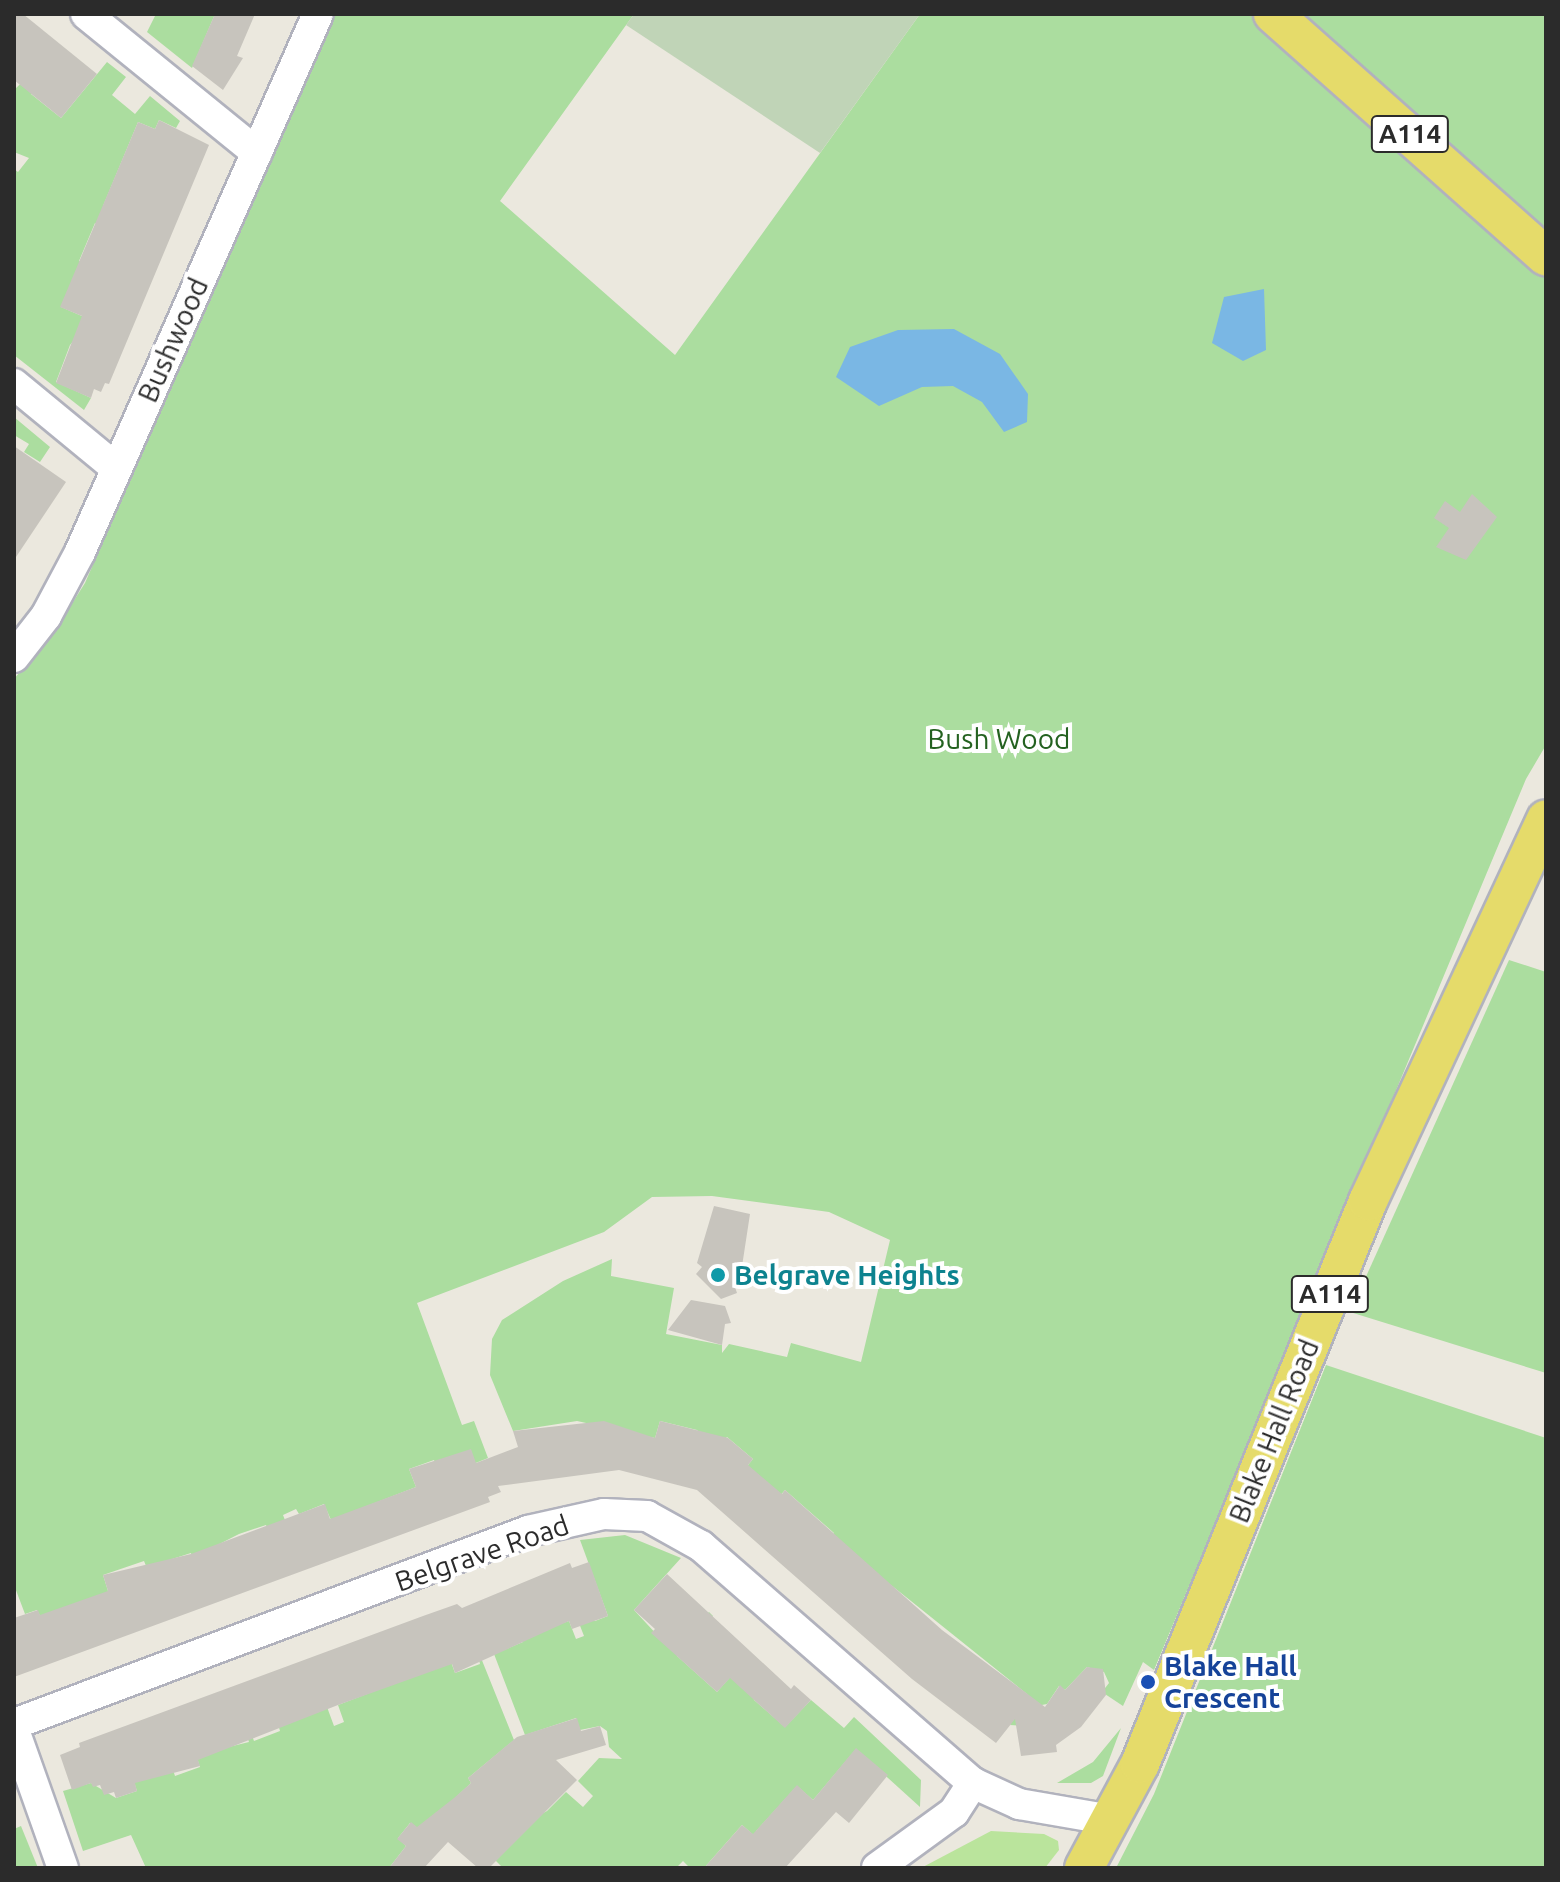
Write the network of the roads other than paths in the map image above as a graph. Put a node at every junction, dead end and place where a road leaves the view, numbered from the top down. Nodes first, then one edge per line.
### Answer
1 (86, 14) edge
2 (318, 14) edge
3 (1273, 14) edge
4 (257, 153) junction
5 (1546, 256) edge
6 (14, 384) edge
7 (116, 468) junction
8 (14, 657) edge
9 (1546, 820) edge
10 (14, 1724) edge
11 (14, 1730) edge
12 (973, 1783) junction
13 (1112, 1820) junction
14 (63, 1868) edge
15 (877, 1868) edge
16 (1084, 1868) edge

1 - 4 street
2 - 4 street, Bushwood
3 - 5 main road, A114
4 - 7 street, Bushwood
6 - 7 street
7 - 8 street, Bushwood
9 - 13 main road, Blake Hall Road / A114
10 - 12 street, Belgrave Road
11 - 14 street
12 - 13 street
12 - 15 street
13 - 16 main road, Blake Hall Road / A114

